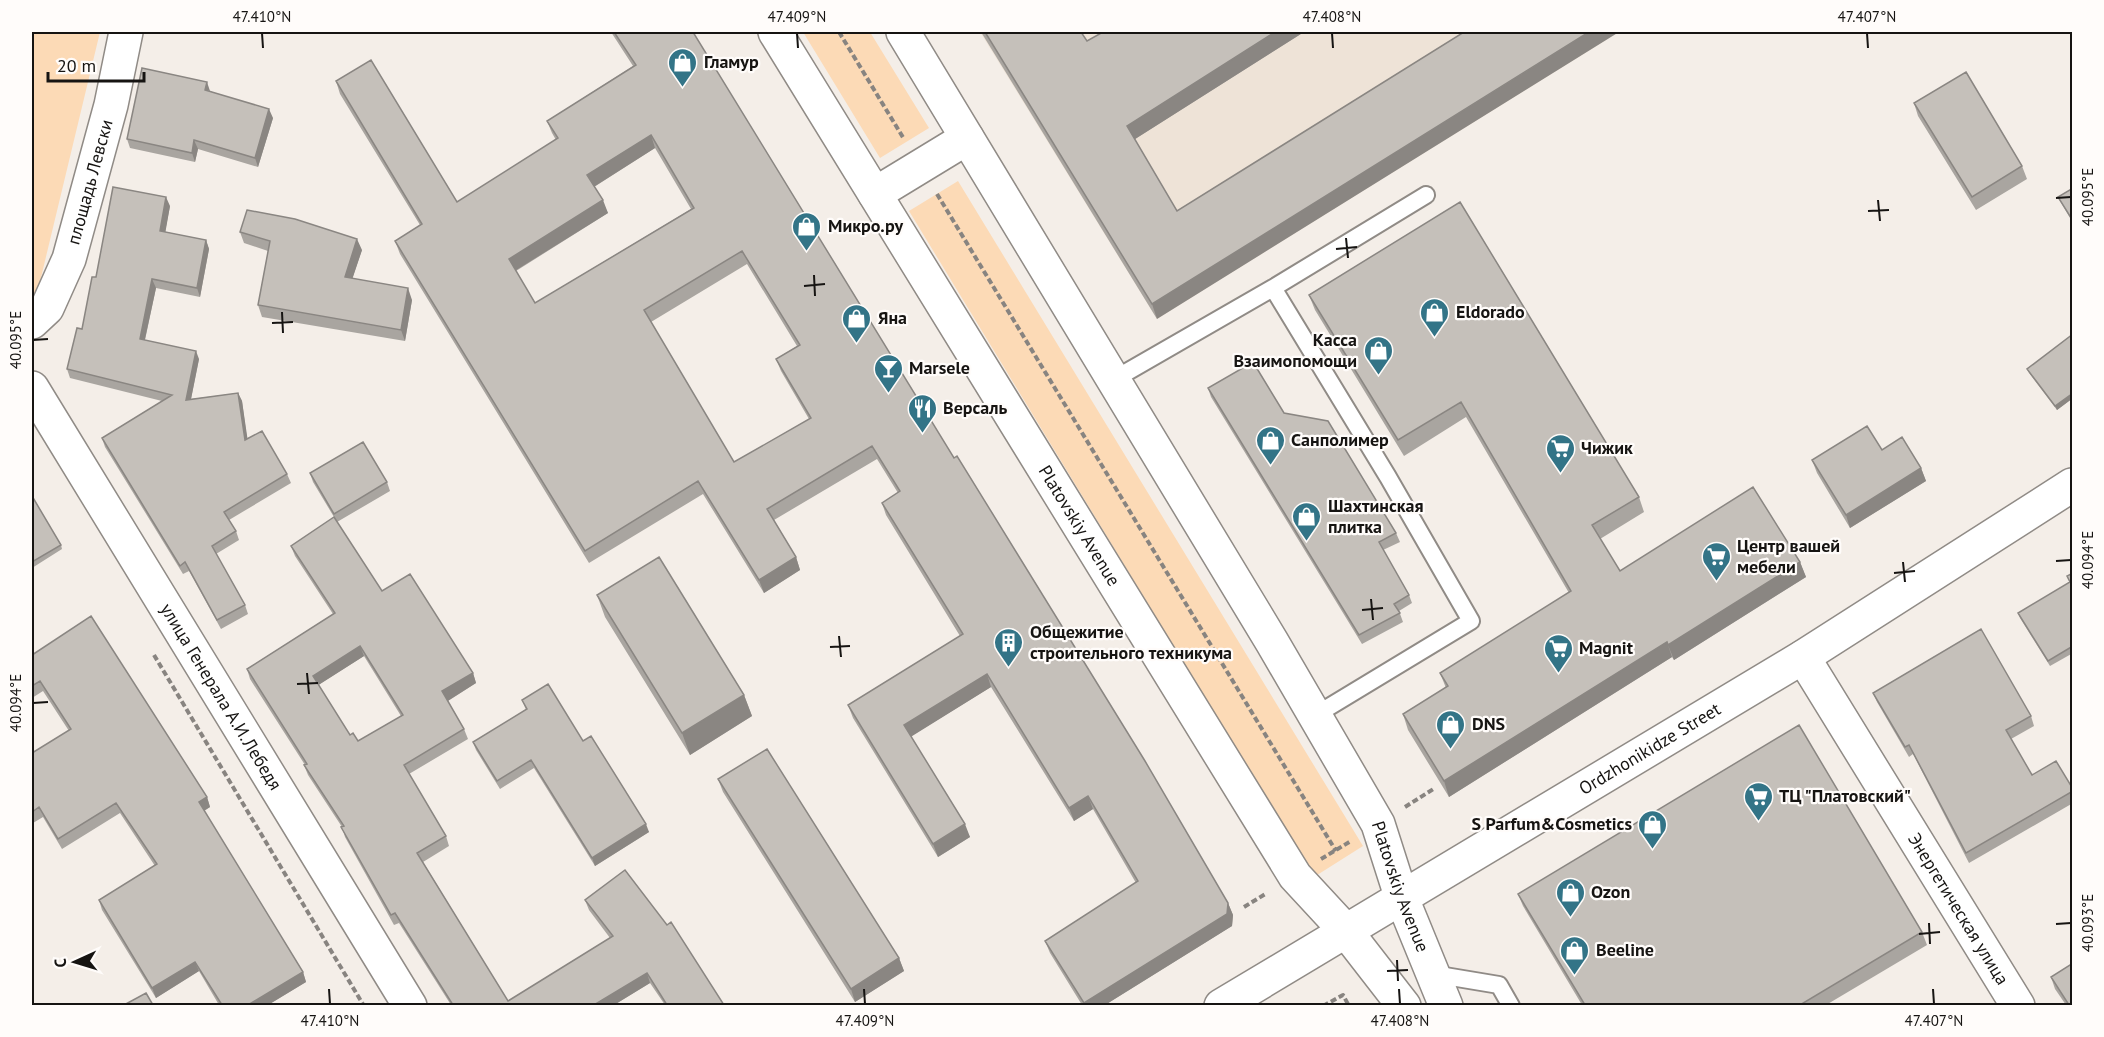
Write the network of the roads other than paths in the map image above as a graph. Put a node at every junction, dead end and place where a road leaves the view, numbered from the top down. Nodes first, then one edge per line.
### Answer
1 (126, 32) edge
2 (775, 32) edge
3 (903, 32) edge
4 (967, 138) junction
5 (875, 194) junction
6 (1425, 195) dead end
7 (1273, 288) junction
8 (32, 322) edge
9 (1113, 380) junction
10 (32, 388) edge
11 (2073, 485) edge
12 (1803, 657) junction
13 (1314, 716) junction
14 (1401, 896) junction
15 (1345, 930) junction
16 (1433, 974) junction
17 (410, 1005) edge
18 (1221, 1005) edge
19 (1404, 1005) edge
20 (1446, 1005) edge
21 (1511, 1005) edge
22 (2018, 1005) edge

1 - 8 main road, площадь Левски
2 - 5 main road, Platovskiy Avenue
3 - 4 main road, Platovskiy Avenue
4 - 5 main road
4 - 9 main road, Platovskiy Avenue
5 - 15 main road, Platovskiy Avenue
6 - 7 lane
7 - 9 lane
7 - 13 lane
9 - 13 main road, Platovskiy Avenue
10 - 17 main road, улица Генерала А.И.Лебедя
11 - 12 main road, Ordzhonikidze Street
12 - 14 main road, Ordzhonikidze Street
12 - 22 main road, Энергетическая улица
13 - 14 main road, Platovskiy Avenue
14 - 15 main road, Ordzhonikidze Street
14 - 16 main road, Platovskiy Avenue
15 - 18 main road, Ordzhonikidze Street
15 - 19 main road, Platovskiy Avenue
16 - 20 main road, Platovskiy Avenue
16 - 21 lane

